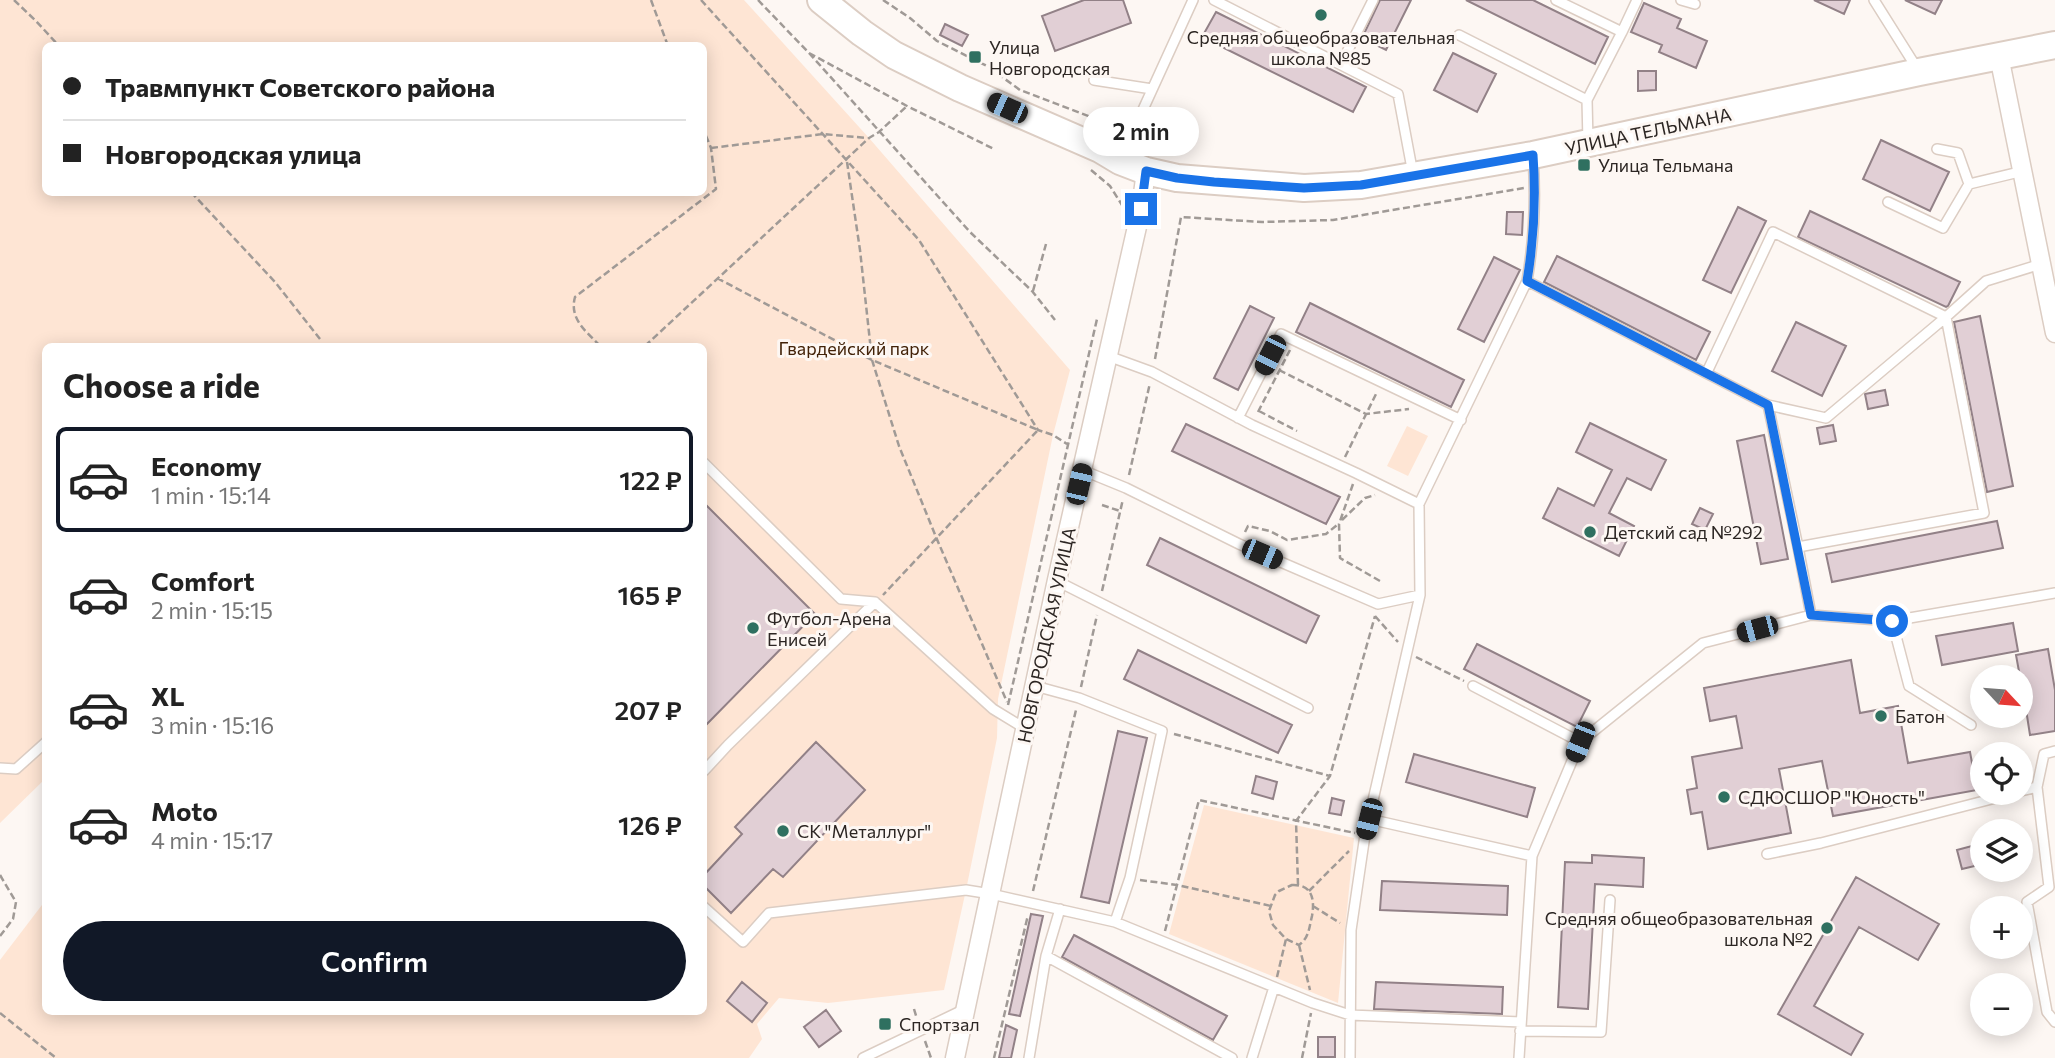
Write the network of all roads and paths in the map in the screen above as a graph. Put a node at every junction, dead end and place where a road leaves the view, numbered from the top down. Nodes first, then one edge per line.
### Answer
1 (14, 0) edge
2 (651, 0) edge
3 (701, 0) edge
4 (758, 0) edge
5 (821, 0) edge
6 (883, 0) edge
7 (1193, 0) edge
8 (1214, 0) edge
9 (1373, 0) edge
10 (1556, 0) edge
11 (1637, 0) edge
12 (1681, 0) edge
13 (1874, 0) edge
14 (1573, 4) edge
15 (1695, 4) dead end
16 (1622, 32) junction
17 (1459, 36) dead end
18 (55, 42) edge
19 (667, 42) edge
20 (2055, 45) edge
21 (809, 53) junction
22 (1999, 56) junction
23 (1341, 64) junction
24 (1919, 72) junction
25 (1094, 80) dead end
26 (1152, 89) junction
27 (1587, 100) junction
28 (907, 106) junction
29 (1112, 125) dead end
30 (879, 132) junction
31 (823, 134) junction
32 (869, 138) junction
33 (707, 140) edge
34 (1588, 144) junction
35 (710, 148) junction
36 (993, 149) dead end
37 (1937, 149) dead end
38 (1533, 155) junction
39 (846, 159) junction
40 (1119, 161) junction
41 (1091, 170) dead end
42 (1146, 171) junction
43 (2023, 171) junction
44 (1414, 176) junction
45 (1969, 184) junction
46 (1535, 186) junction
47 (195, 196) edge
48 (707, 196) edge
49 (707, 196) edge
50 (1888, 202) dead end
51 (1122, 205) dead end
52 (1046, 244) dead end
53 (2041, 264) junction
54 (717, 278) junction
55 (1527, 281) junction
56 (1032, 291) junction
57 (1947, 317) junction
58 (1097, 319) dead end
59 (1055, 320) dead end
60 (2055, 333) edge
61 (320, 339) dead end
62 (1295, 341) junction
63 (597, 343) edge
64 (648, 343) edge
65 (1108, 356) junction
66 (872, 360) junction
67 (1279, 370) junction
68 (1152, 372) junction
69 (1707, 372) junction
70 (1382, 383) junction
71 (1768, 405) junction
72 (1433, 407) junction
73 (1366, 414) junction
74 (1238, 418) junction
75 (1461, 420) junction
76 (1252, 425) junction
77 (1038, 430) junction
78 (1067, 444) junction
79 (1346, 455) junction
80 (707, 466) edge
81 (1340, 466) junction
82 (1083, 470) junction
83 (1356, 473) junction
84 (1126, 488) junction
85 (1391, 490) junction
86 (1419, 504) junction
87 (1102, 505) dead end
88 (1120, 511) junction
89 (1339, 524) junction
90 (936, 537) junction
91 (1239, 544) junction
92 (1798, 547) junction
93 (1056, 580) junction
94 (1380, 581) dead end
95 (2055, 593) edge
96 (1420, 595) junction
97 (875, 602) junction
98 (1099, 603) junction
99 (1811, 615) junction
100 (1892, 621) junction
101 (1407, 653) junction
102 (1035, 686) junction
103 (1473, 686) joint
104 (1079, 698) junction
105 (1308, 708) dead end
106 (1970, 724) edge
107 (1026, 729) junction
108 (1163, 731) junction
109 (1580, 742) junction
110 (42, 746) edge
111 (2055, 751) edge
112 (0, 768) edge
113 (707, 768) edge
114 (1330, 776) junction
115 (2037, 787) junction
116 (2033, 788) edge
117 (1970, 805) edge
118 (1369, 819) junction
119 (1296, 821) junction
120 (1365, 835) junction
121 (1767, 854) dead end
122 (1532, 856) junction
123 (0, 875) edge
124 (1130, 878) junction
125 (1177, 885) junction
126 (1298, 885) junction
127 (1309, 891) junction
128 (991, 894) junction
129 (1610, 900) dead end
130 (1031, 903) junction
131 (1271, 906) junction
132 (1314, 906) junction
133 (1060, 909) junction
134 (707, 910) edge
135 (1115, 922) junction
136 (1351, 930) junction
137 (0, 936) edge
138 (1286, 939) junction
139 (1162, 942) junction
140 (1299, 945) junction
141 (1046, 957) junction
142 (1274, 987) junction
143 (1313, 1003) junction
144 (965, 1009) junction
145 (0, 1013) edge
146 (1350, 1015) junction
147 (2055, 1022) edge
148 (1520, 1026) junction
149 (56, 1058) edge
150 (863, 1058) edge
151 (955, 1058) edge
152 (994, 1058) edge
153 (1029, 1058) edge
154 (1232, 1058) edge
155 (1252, 1058) edge
156 (1302, 1058) edge
157 (1350, 1058) edge
158 (1519, 1058) edge

1 - 18 path
2 - 19 path
3 - 31 path
4 - 21 path
5 - 40 main road, УЛИЦА ТЕЛЬМАНА
6 - 29 path
7 - 26 lane
8 - 23 lane
9 - 23 lane
10 - 14 lane
11 - 16 lane
12 - 15 lane
13 - 24 lane
14 - 16 lane
16 - 27 lane
17 - 27 lane
20 - 22 main road, УЛИЦА ТЕЛЬМАНА
21 - 28 path
21 - 30 path
22 - 24 main road, УЛИЦА ТЕЛЬМАНА
22 - 43 street
23 - 44 lane
24 - 34 main road, УЛИЦА ТЕЛЬМАНА
25 - 26 lane
26 - 40 lane
27 - 34 lane
28 - 30 path
28 - 36 path
30 - 32 path
30 - 56 path
31 - 32 path
31 - 35 path
31 - 39 path
32 - 39 path
33 - 35 path
34 - 38 main road, УЛИЦА ТЕЛЬМАНА
35 - 48 path
37 - 45 lane
38 - 44 main road, УЛИЦА ТЕЛЬМАНА
38 - 46 lane
39 - 54 path
39 - 66 path
39 - 77 path
40 - 42 main road, УЛИЦА ТЕЛЬМАНА
41 - 51 path
42 - 44 main road, УЛИЦА ТЕЛЬМАНА
42 - 65 street, НОВГОРОДСКАЯ УЛИЦА
43 - 45 lane
43 - 53 street
45 - 50 lane
46 - 55 lane
46 - 68 path
47 - 61 path
49 - 63 path
52 - 56 path
53 - 57 lane
53 - 60 street
54 - 64 path
54 - 66 path
55 - 69 lane
55 - 75 lane
56 - 59 path
57 - 69 lane
57 - 71 lane
57 - 92 lane
58 - 78 path
62 - 67 path
62 - 70 lane
62 - 74 lane
65 - 68 lane
65 - 82 street, НОВГОРОДСКАЯ УЛИЦА
66 - 77 path
66 - 90 path
67 - 73 path
67 - 76 path
68 - 74 lane
68 - 84 path
69 - 71 lane
70 - 72 lane
70 - 73 path
71 - 92 lane
72 - 73 path
72 - 75 lane
73 - 79 path
74 - 76 lane
75 - 86 lane
76 - 81 lane
77 - 78 path
77 - 90 path
78 - 90 path
79 - 81 path
79 - 83 path
80 - 97 lane
81 - 83 lane
82 - 84 lane
82 - 93 street, НОВГОРОДСКАЯ УЛИЦА
83 - 85 lane
83 - 89 path
84 - 88 path
84 - 91 lane
85 - 86 lane
85 - 89 path
86 - 96 lane
87 - 88 path
88 - 98 path
89 - 91 path
89 - 94 path
90 - 97 path
91 - 96 lane
92 - 99 lane
93 - 98 lane
93 - 102 street, НОВГОРОДСКАЯ УЛИЦА
95 - 100 lane
96 - 101 lane
97 - 107 lane
97 - 113 lane
98 - 104 path
98 - 105 lane
99 - 100 lane
99 - 109 lane
100 - 106 lane
101 - 103 path
101 - 114 path
101 - 118 lane
102 - 104 lane
102 - 107 street, НОВГОРОДСКАЯ УЛИЦА
103 - 109 lane
104 - 108 lane
104 - 130 path
107 - 128 street, НОВГОРОДСКАЯ УЛИЦА
108 - 114 path
108 - 124 lane
109 - 122 lane
110 - 112 lane
111 - 115 lane
114 - 119 path
115 - 116 lane
115 - 147 lane
117 - 121 lane
118 - 120 lane
118 - 122 lane
119 - 120 path
119 - 125 path
119 - 126 path
120 - 127 path
120 - 136 lane
122 - 148 lane
123 - 137 path
124 - 125 path
124 - 135 lane
125 - 131 path
125 - 139 path
126 - 127 path
126 - 131 path
127 - 132 path
128 - 130 lane
128 - 134 lane
128 - 144 street, НОВГОРОДСКАЯ УЛИЦА
129 - 148 lane
130 - 133 lane
130 - 152 path
131 - 138 path
132 - 136 path
132 - 140 path
133 - 135 lane
133 - 141 lane
135 - 139 lane
136 - 146 lane
138 - 140 path
138 - 142 path
139 - 142 lane
140 - 143 path
141 - 153 lane
141 - 154 lane
142 - 143 lane
142 - 155 lane
143 - 146 lane
143 - 156 path
144 - 150 lane
144 - 151 street, НОВГОРОДСКАЯ УЛИЦА
145 - 149 path
146 - 148 lane
146 - 157 lane
148 - 158 lane

